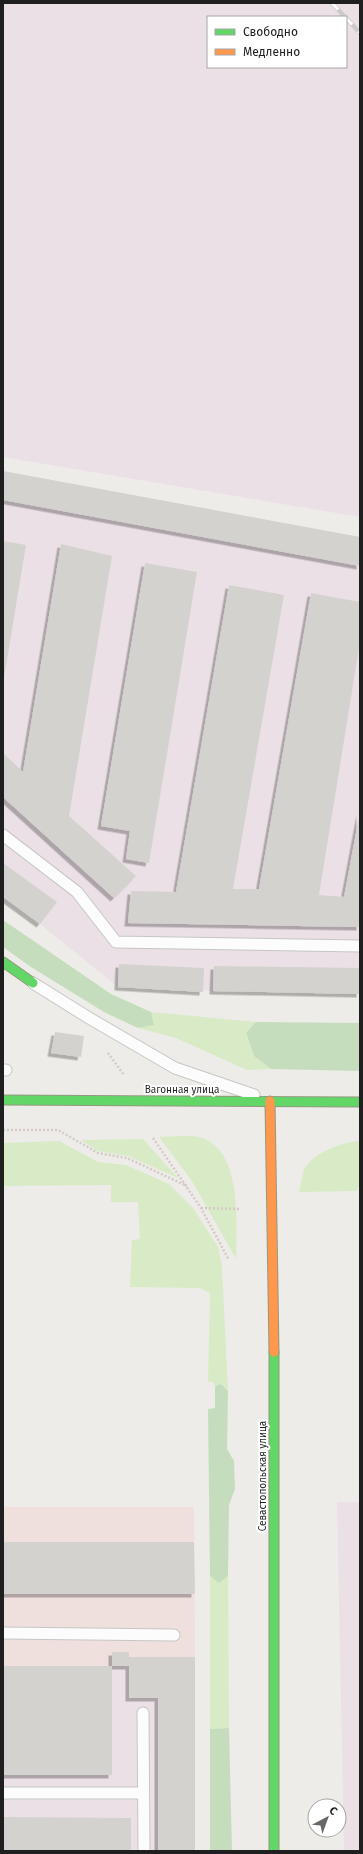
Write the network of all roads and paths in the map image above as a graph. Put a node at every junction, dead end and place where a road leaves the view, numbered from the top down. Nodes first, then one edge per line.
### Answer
1 (3, 834) edge
2 (360, 946) edge
3 (3, 962) edge
4 (33, 982) joint
5 (3, 1100) edge
6 (270, 1101) junction
7 (360, 1102) edge
8 (3, 1130) edge
9 (153, 1138) dead end
10 (187, 1186) junction
11 (201, 1208) junction
12 (241, 1209) dead end
13 (229, 1260) dead end
14 (3, 1633) edge
15 (174, 1635) dead end
16 (143, 1713) dead end
17 (3, 1793) edge
18 (144, 1793) junction
19 (144, 1851) edge
20 (274, 1851) edge

1 - 2 lane
3 - 4 street
4 - 6 lane
5 - 6 street, Вагонная улица
6 - 7 street, Вагонная улица
6 - 20 street, Севастопольская улица
8 - 10 path
9 - 10 path
10 - 11 path
11 - 12 path
11 - 13 path
14 - 15 lane
16 - 18 lane
17 - 18 lane
18 - 19 lane

